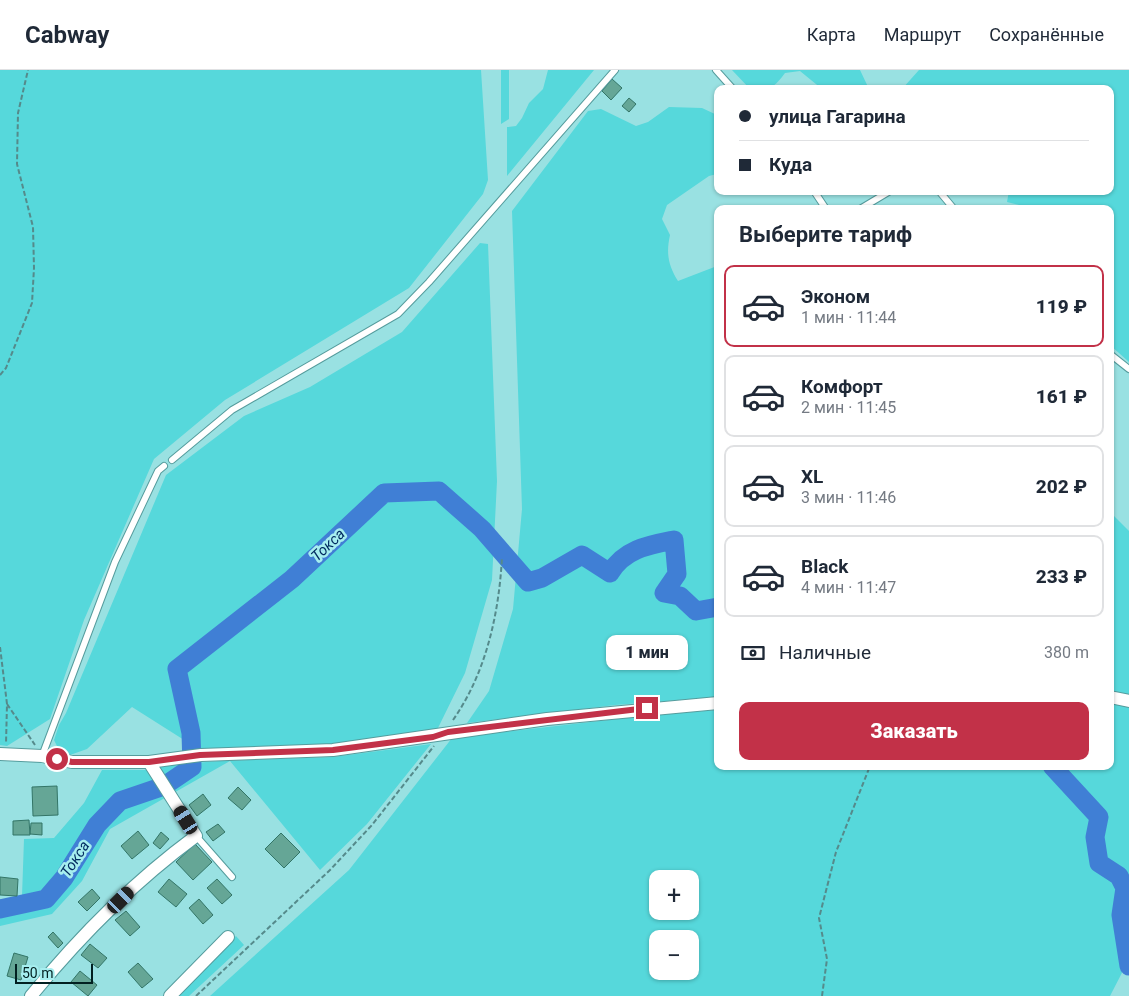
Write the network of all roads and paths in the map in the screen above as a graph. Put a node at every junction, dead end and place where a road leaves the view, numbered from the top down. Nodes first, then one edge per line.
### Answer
1 (28, 70) edge
2 (615, 70) edge
3 (716, 70) edge
4 (729, 85) edge
5 (883, 195) edge
6 (942, 195) edge
7 (867, 205) edge
8 (951, 205) edge
9 (1114, 357) edge
10 (1129, 369) edge
11 (0, 375) edge
12 (172, 460) dead end
13 (164, 466) dead end
14 (502, 557) dead end
15 (0, 647) edge
16 (1114, 698) edge
17 (1129, 701) edge
18 (714, 703) edge
19 (7, 704) junction
20 (443, 735) junction
21 (3, 754) edge
22 (42, 756) junction
23 (149, 762) junction
24 (868, 770) edge
25 (196, 836) junction
26 (232, 877) dead end
27 (228, 937) dead end
28 (31, 996) edge
29 (170, 996) edge
30 (196, 996) edge
31 (822, 996) edge

1 - 11 path
2 - 12 lane
3 - 4 lane
5 - 7 lane
6 - 8 lane
9 - 10 lane
13 - 22 lane
14 - 20 path
15 - 19 path
16 - 17 street
18 - 20 street
19 - 21 path
19 - 22 path
20 - 23 street
20 - 30 path
21 - 22 street
22 - 23 street
23 - 25 street
24 - 31 path
25 - 26 lane
25 - 28 street
27 - 29 street

